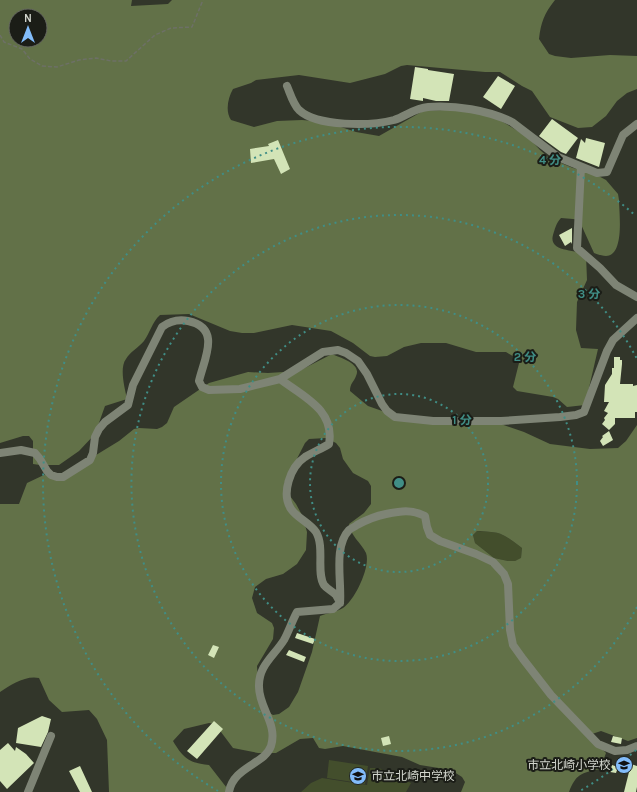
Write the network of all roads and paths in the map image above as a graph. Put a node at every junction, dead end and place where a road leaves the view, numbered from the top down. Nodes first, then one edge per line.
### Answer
1 (203, 0) edge
2 (0, 35) edge
3 (287, 86) dead end
4 (637, 124) edge
5 (581, 167) junction
6 (637, 297) edge
7 (637, 318) edge
8 (280, 379) junction
9 (0, 452) edge
10 (340, 603) junction
11 (51, 736) dead end
12 (637, 746) edge
13 (28, 792) edge
14 (229, 792) edge

1 - 2 path
3 - 5 street
4 - 5 street
5 - 6 street
7 - 8 street
8 - 9 street
8 - 10 street
10 - 12 street
10 - 14 street
11 - 13 street

